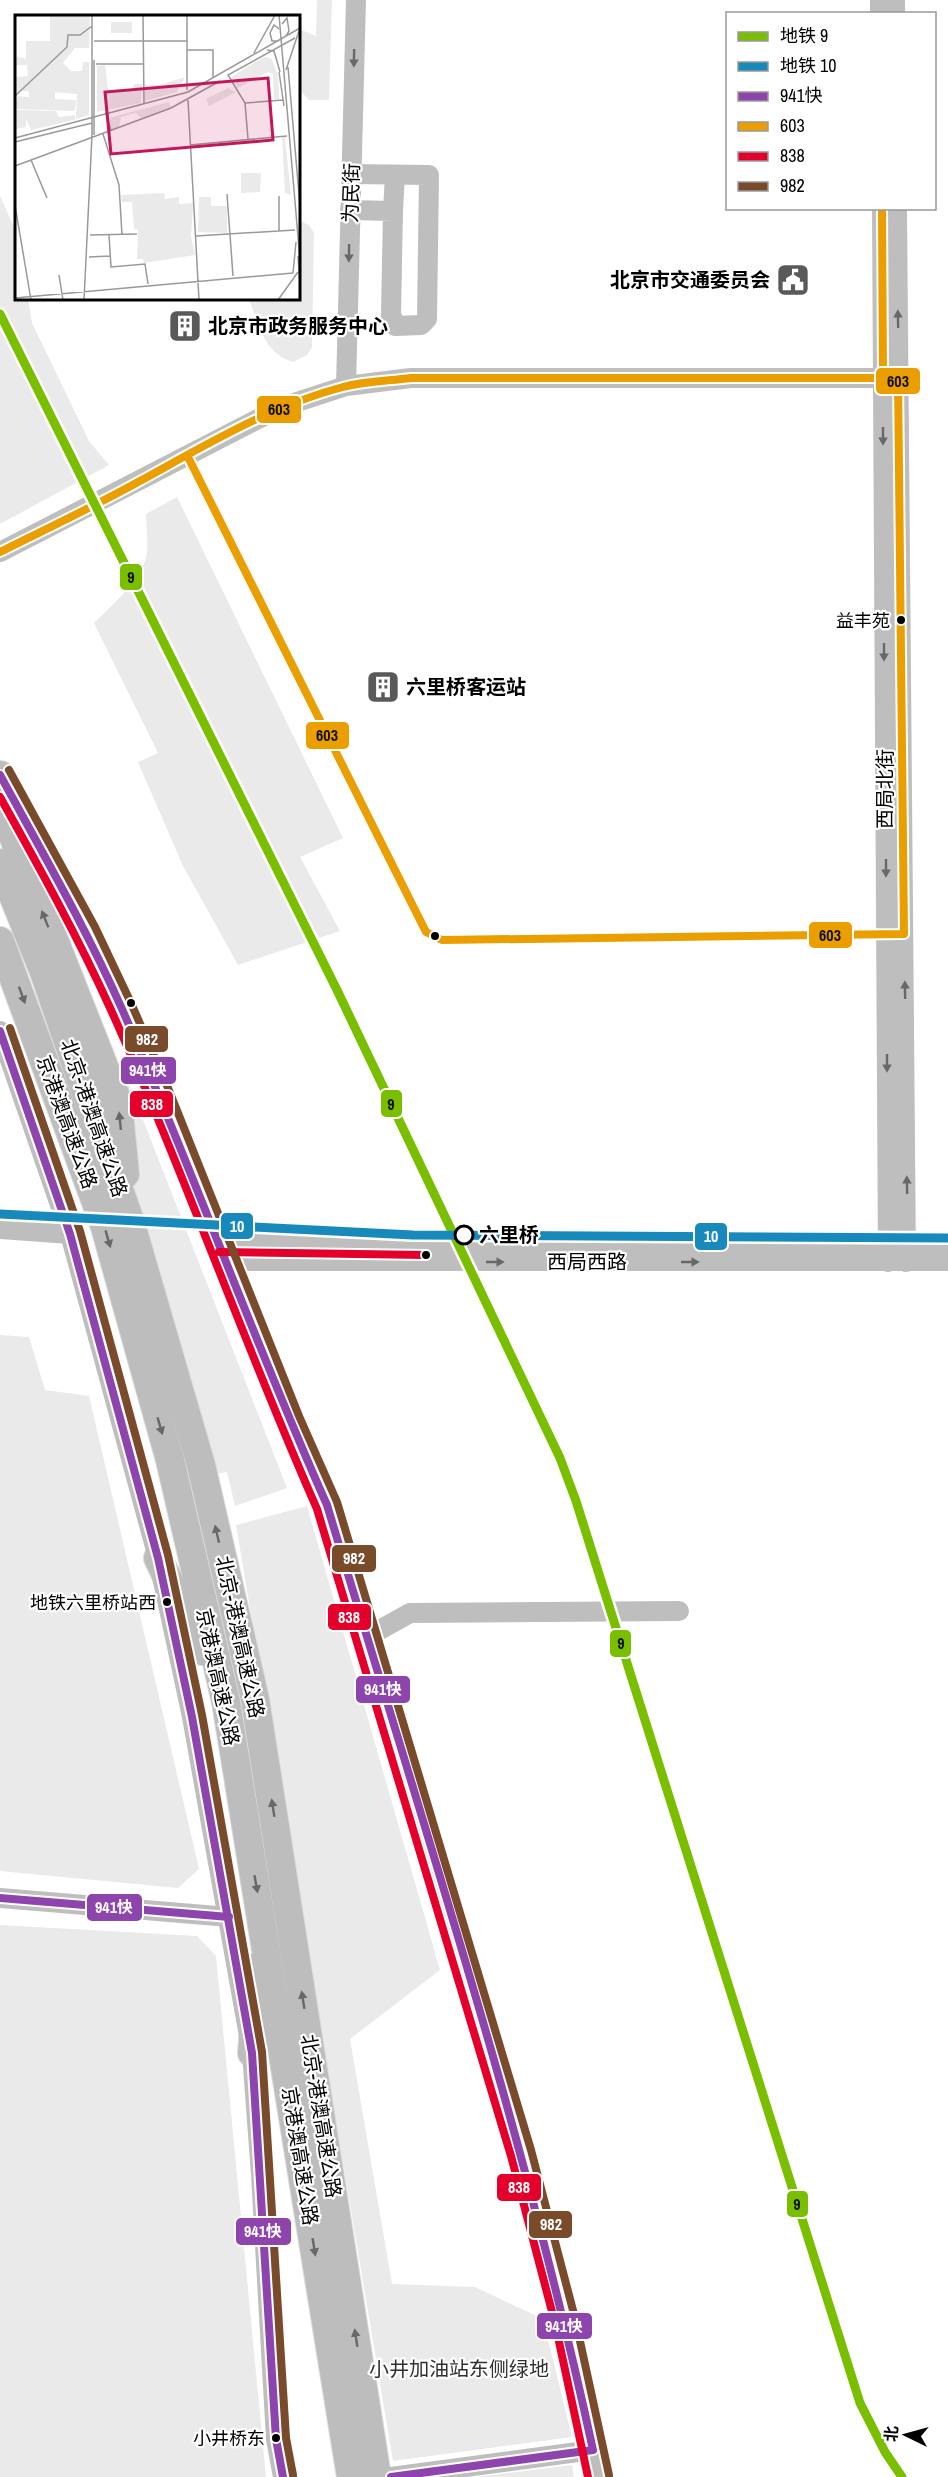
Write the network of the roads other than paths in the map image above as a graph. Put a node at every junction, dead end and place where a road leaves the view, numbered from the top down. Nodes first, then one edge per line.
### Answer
1 (356, 0) edge
2 (352, 174) junction
3 (395, 175) junction
4 (350, 210) junction
5 (882, 210) edge
6 (897, 210) edge
7 (393, 211) junction
8 (891, 378) junction
9 (346, 386) junction
10 (0, 552) edge
11 (0, 775) edge
12 (0, 798) edge
13 (0, 863) edge
14 (0, 941) edge
15 (0, 1031) edge
16 (130, 1221) junction
17 (0, 1228) edge
18 (70, 1234) junction
19 (948, 1244) edge
20 (223, 1251) junction
21 (898, 1253) junction
22 (948, 1262) edge
23 (158, 1558) junction
24 (679, 1611) dead end
25 (367, 1637) junction
26 (226, 1702) junction
27 (0, 1898) edge
28 (229, 1917) junction
29 (262, 1919) junction
30 (252, 2053) junction
31 (357, 2436) junction
32 (596, 2463) edge
33 (283, 2477) edge
34 (351, 2477) edge
35 (377, 2477) edge
36 (391, 2477) edge

1 -> 2 street, 为民街
2 - 3 street
2 - 4 street, 为民街
3 - 7 street
3 - 7 street
4 - 7 street
4 -> 9 street, 为民街
5 - 8 street, 西局北街
8 -> 6 street, 西局北街
8 - 9 street
8 - 21 street, 西局北街
9 - 10 street
11 - 20 highway
16 -> 12 highway
13 - 16 highway, 北京-港澳高速公路
14 -> 26 highway, 京港澳高速公路
15 - 18 street
31 -> 16 highway, 北京-港澳高速公路
17 - 18 street
18 - 23 street
19 - 21 street, 西局西路
20 - 21 street, 西局西路
20 - 25 highway
21 - 22 street, 西局西路
23 - 26 highway
23 - 28 street
24 - 25 street
25 - 32 highway
26 -> 29 highway, 京港澳高速公路
27 - 28 street
28 - 30 street
29 - 30 highway
29 -> 31 highway, 京港澳高速公路
30 - 33 street
31 - 34 highway
31 - 35 highway
32 - 36 street

